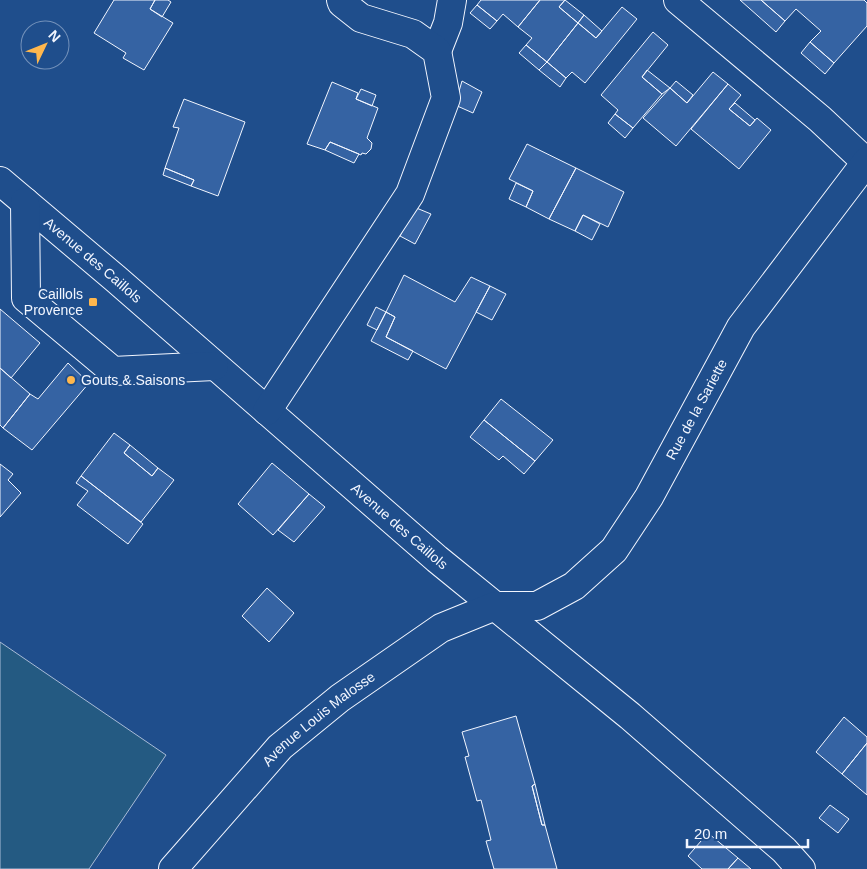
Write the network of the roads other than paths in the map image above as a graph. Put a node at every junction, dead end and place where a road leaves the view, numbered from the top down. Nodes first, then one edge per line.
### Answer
1 (452, 0) edge
2 (678, 0) edge
3 (339, 1) edge
4 (437, 51) junction
5 (866, 162) edge
6 (0, 181) edge
7 (25, 202) junction
8 (214, 366) junction
9 (267, 411) junction
10 (496, 606) junction
11 (173, 869) edge
12 (801, 869) edge

1 - 4 street
2 - 5 street
3 - 4 street
4 - 9 street
5 - 10 street, Rue de la Sariette
6 - 7 street, Avenue des Caillols
7 - 8 street, Avenue des Caillols
7 - 8 street
8 - 9 street, Avenue des Caillols
9 - 10 street, Avenue des Caillols
10 - 11 street, Avenue Louis Malosse
10 - 12 street, Avenue des Caillols

